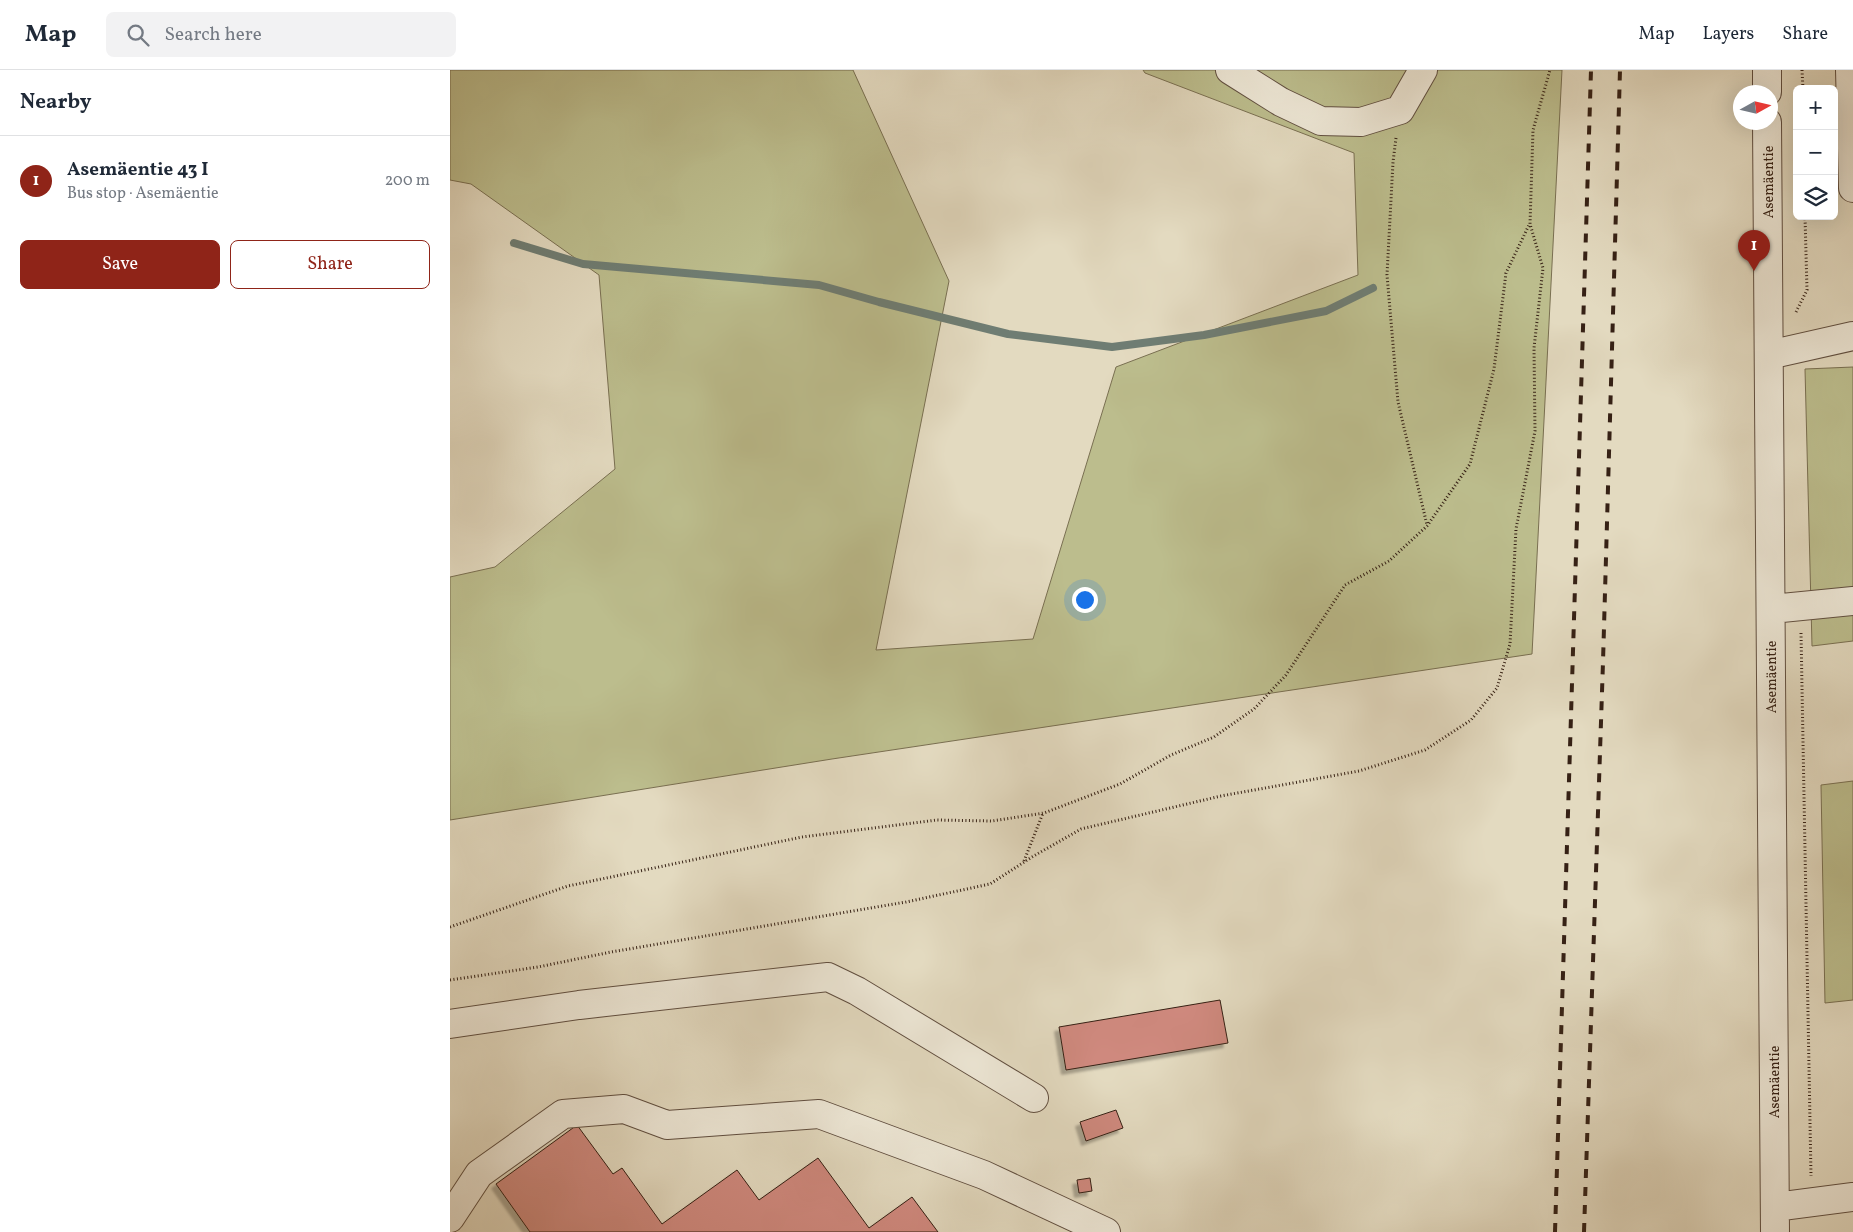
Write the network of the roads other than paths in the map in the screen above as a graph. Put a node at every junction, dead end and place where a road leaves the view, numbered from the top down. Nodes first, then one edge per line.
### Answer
1 (1230, 70) edge
2 (1423, 70) edge
3 (1767, 70) edge
4 (1850, 70) edge
5 (1767, 85) edge
6 (1767, 130) edge
7 (1853, 188) edge
8 (1853, 336) edge
9 (1777, 353) junction
10 (1853, 601) edge
11 (1771, 608) junction
12 (450, 1024) edge
13 (1034, 1098) dead end
14 (1853, 1197) edge
15 (450, 1218) edge
16 (1775, 1220) edge
17 (1106, 1232) edge

1 - 2 street
3 - 5 street
4 - 7 street
6 - 9 street, Asemäentie
8 - 9 street
9 - 11 street, Asemäentie
10 - 11 street
11 - 16 street, Asemäentie
12 - 13 street
14 - 16 street
15 - 17 street

